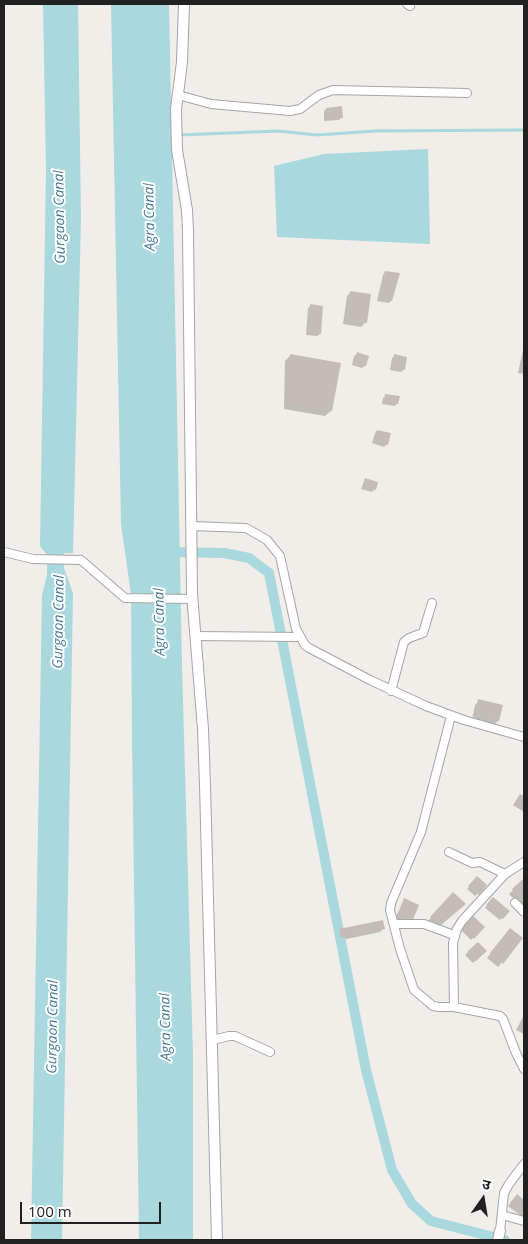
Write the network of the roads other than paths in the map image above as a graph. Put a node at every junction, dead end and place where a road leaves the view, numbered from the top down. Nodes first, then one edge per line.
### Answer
1 (184, 4) edge
2 (467, 93) dead end
3 (178, 95) junction
4 (191, 526) junction
5 (4, 552) edge
6 (192, 599) junction
7 (432, 602) dead end
8 (195, 636) junction
9 (300, 637) junction
10 (391, 691) junction
11 (452, 716) junction
12 (524, 737) edge
13 (449, 852) dead end
14 (524, 862) edge
15 (505, 874) junction
16 (515, 903) dead end
17 (524, 912) edge
18 (394, 924) junction
19 (454, 935) junction
20 (454, 1007) junction
21 (213, 1040) junction
22 (270, 1052) dead end
23 (524, 1069) edge
24 (524, 1164) edge
25 (502, 1215) junction
26 (524, 1221) edge
27 (499, 1236) edge
28 (217, 1240) edge

1 - 3 street
2 - 3 street
3 - 4 street
4 - 6 street
4 - 9 street
5 - 6 street
6 - 8 street
7 - 10 street
8 - 9 street
8 - 21 street
9 - 10 street
10 - 11 street
11 - 12 street
11 - 18 street
13 - 15 street
14 - 15 street
15 - 19 street
16 - 17 street
18 - 19 street
18 - 20 street
19 - 20 street
20 - 23 street
21 - 22 street
21 - 28 street
24 - 25 street
25 - 26 street
25 - 27 street

